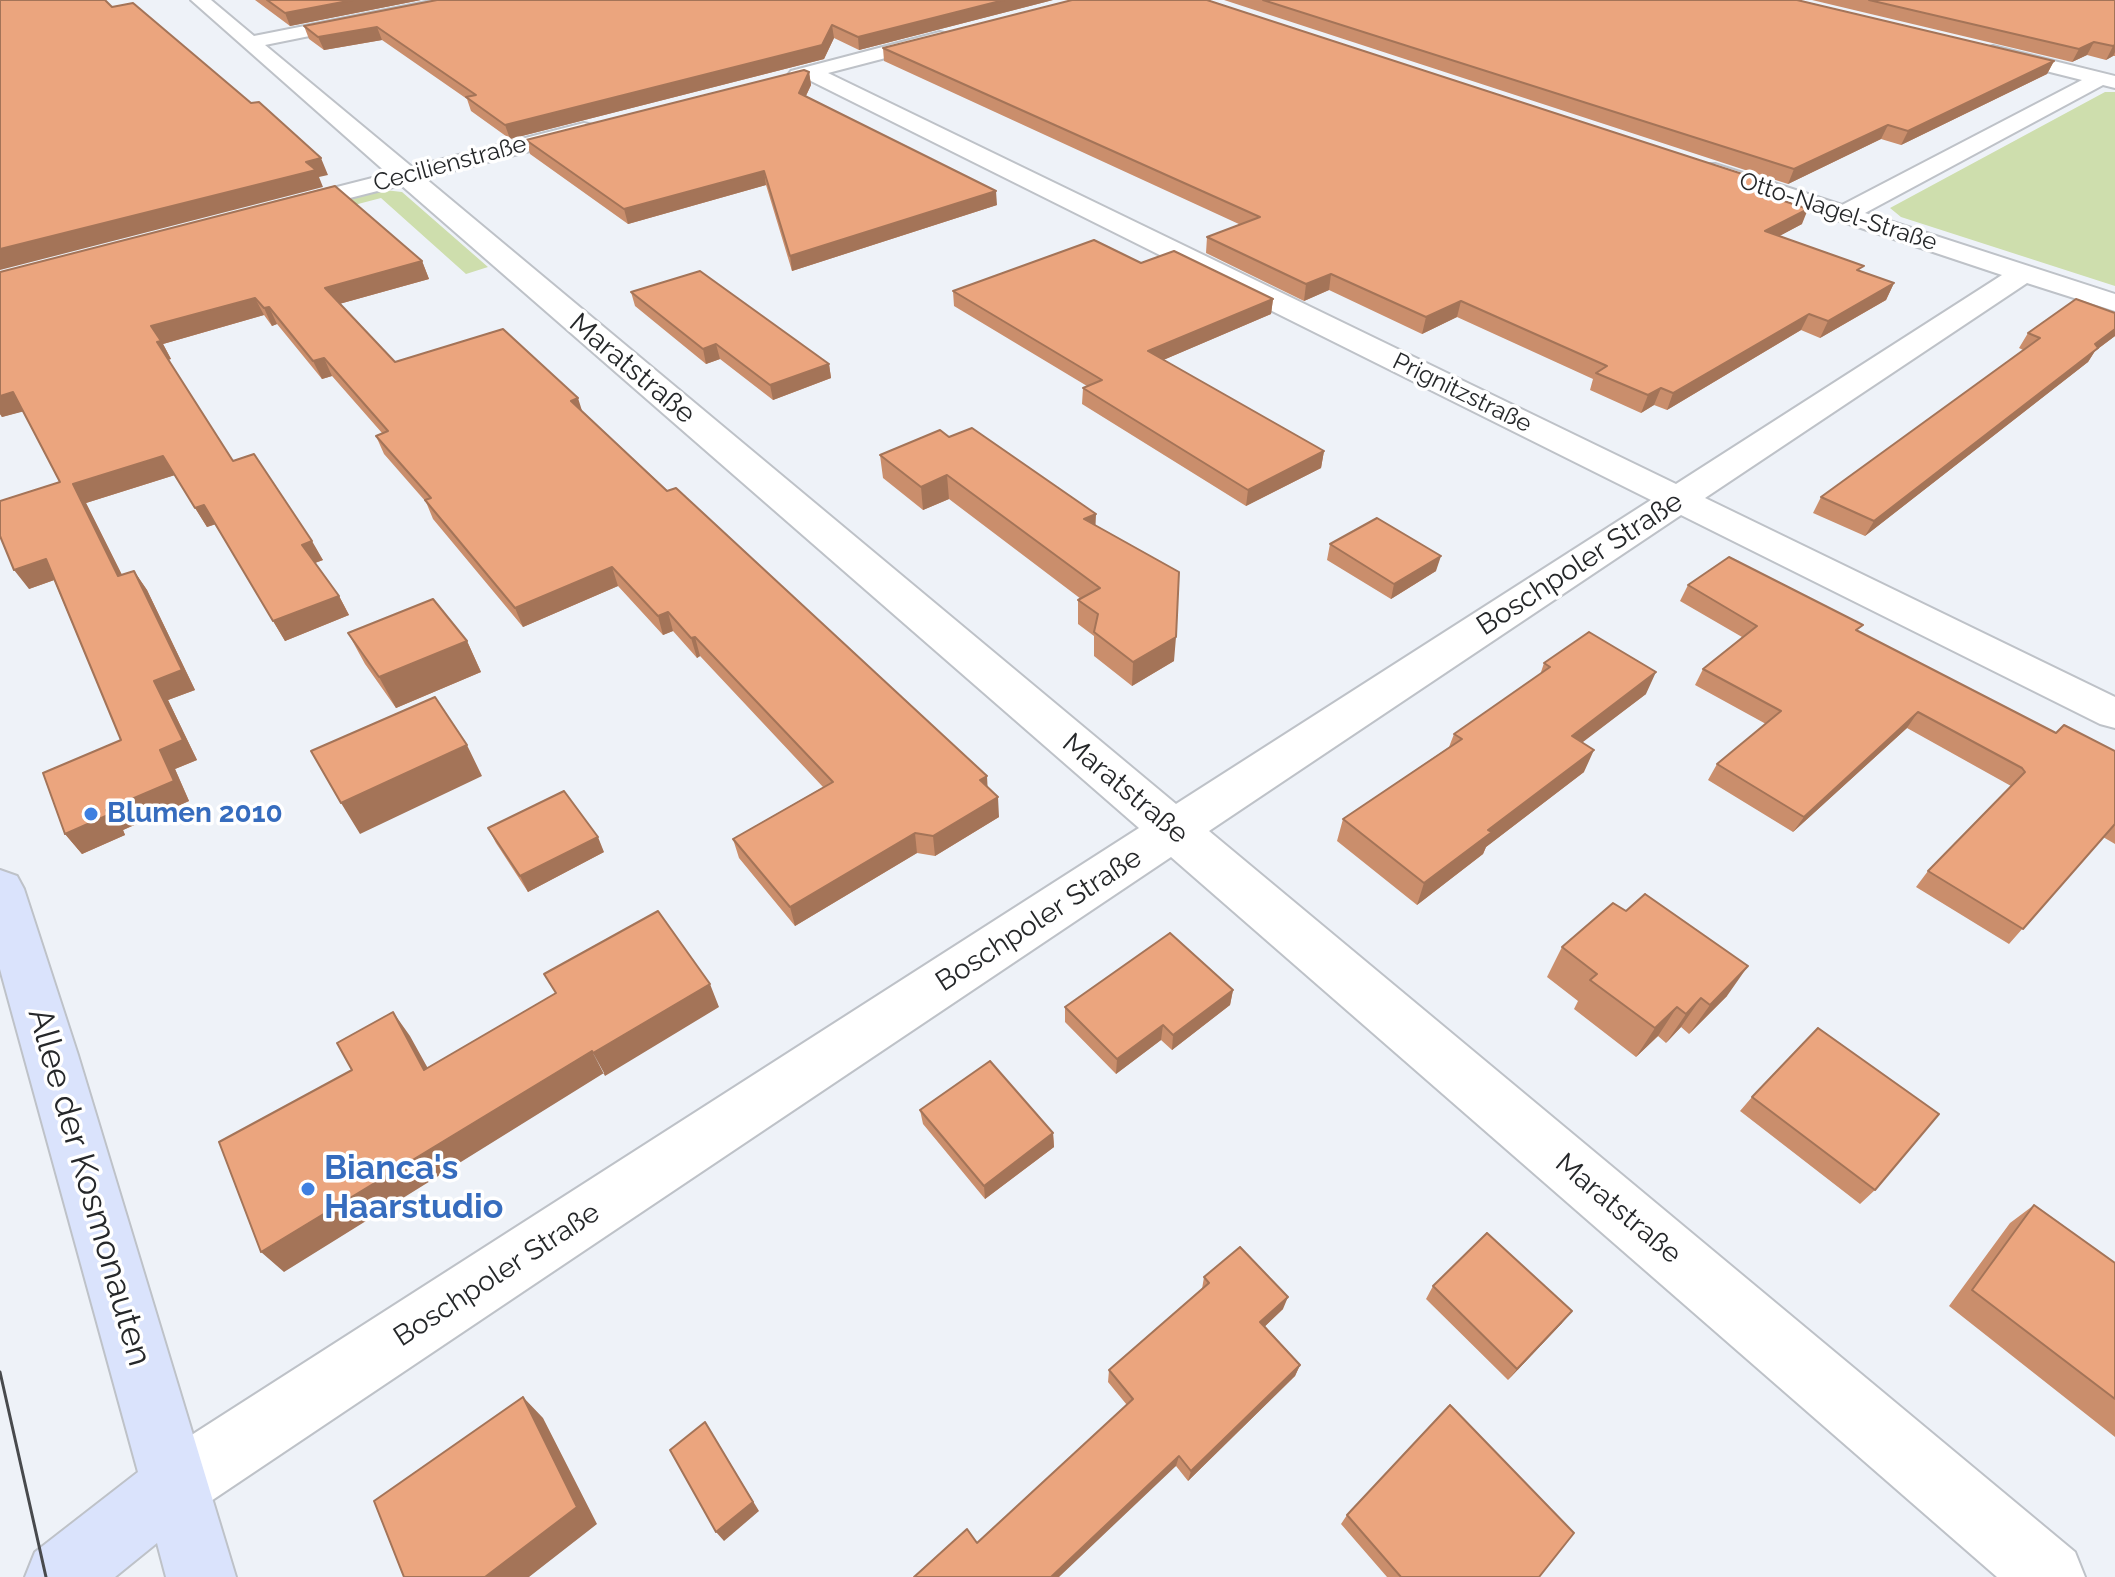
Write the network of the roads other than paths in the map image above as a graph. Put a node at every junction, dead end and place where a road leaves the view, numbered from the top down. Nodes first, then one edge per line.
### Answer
1 (200, 0) edge
2 (463, 0) edge
3 (960, 33) edge
4 (252, 42) junction
5 (1969, 46) edge
6 (809, 72) junction
7 (776, 80) edge
8 (2108, 80) edge
9 (601, 126) edge
10 (1685, 162) edge
11 (405, 176) junction
12 (1844, 214) junction
13 (253, 215) edge
14 (2022, 274) junction
15 (2115, 303) edge
16 (1679, 500) junction
17 (2115, 714) edge
18 (1174, 831) junction
19 (0, 889) edge
20 (175, 1485) junction
21 (60, 1577) edge
22 (201, 1577) edge
23 (2050, 1577) edge

1 - 4 street, Maratstraße
2 - 4 street
3 - 6 street
4 - 11 street, Maratstraße
5 - 8 street
6 - 7 street
6 - 16 street, Prignitzstraße
8 - 12 street
9 - 11 street, Cecilienstraße
10 - 12 street, Otto-Nagel-Straße
11 - 13 street, Cecilienstraße
11 - 18 street, Maratstraße
12 - 14 street, Otto-Nagel-Straße
14 - 15 street, Otto-Nagel-Straße
14 - 16 street, Boschpoler Straße
16 - 17 street, Prignitzstraße
16 - 18 street, Boschpoler Straße
18 - 20 street, Boschpoler Straße
18 - 23 street, Maratstraße
19 - 20 main road, Allee der Kosmonauten
20 - 21 main road
20 - 22 main road, Allee der Kosmonauten

